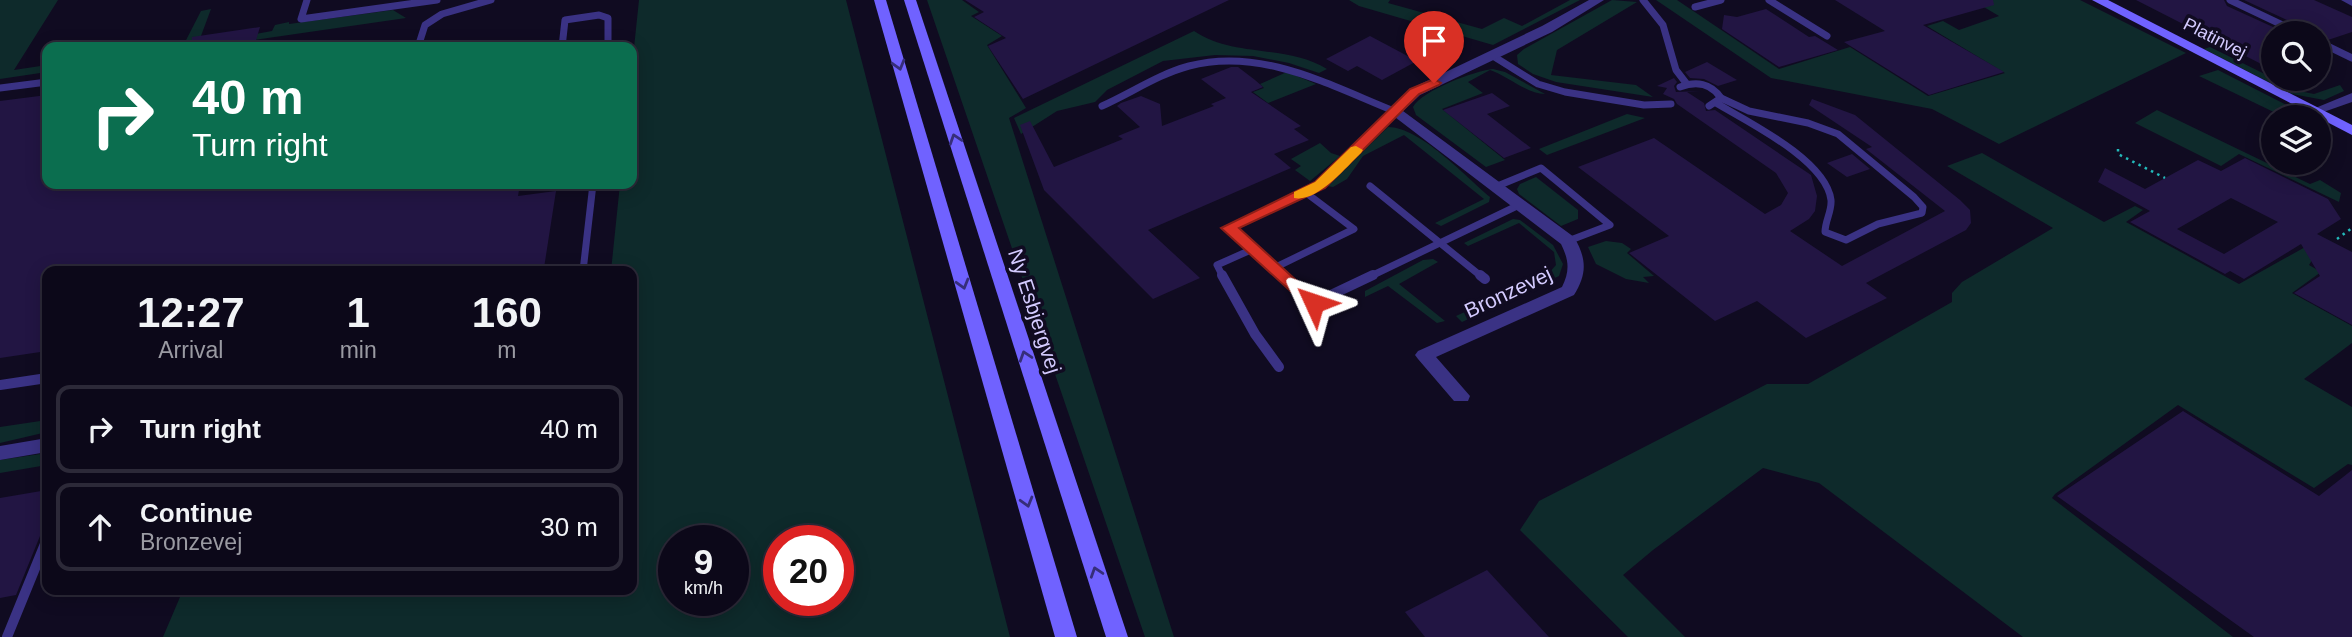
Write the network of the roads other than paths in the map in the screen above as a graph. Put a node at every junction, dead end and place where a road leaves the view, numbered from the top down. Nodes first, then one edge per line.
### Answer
1 (307, 0) edge
2 (437, 0) edge
3 (491, 0) edge
4 (880, 0) edge
5 (910, 0) edge
6 (1598, 0) edge
7 (1643, 0) edge
8 (1721, 0) edge
9 (1769, 0) edge
10 (2098, 0) edge
11 (2230, 0) edge
12 (2347, 0) edge
13 (2352, 2) edge
14 (1695, 7) dead end
15 (2275, 21) edge
16 (1827, 36) dead end
17 (420, 42) edge
18 (563, 42) edge
19 (608, 42) edge
20 (2331, 47) edge
21 (1493, 56) junction
22 (2350, 56) edge
23 (42, 83) edge
24 (0, 88) edge
25 (2352, 97) edge
26 (1715, 102) junction
27 (1671, 104) dead end
28 (2303, 105) edge
29 (2331, 105) edge
30 (1102, 106) dead end
31 (1394, 111) junction
32 (2331, 120) edge
33 (2352, 131) edge
34 (1370, 186) dead end
35 (1495, 187) junction
36 (592, 189) edge
37 (1305, 192) junction
38 (1519, 205) junction
39 (1568, 241) junction
40 (1440, 242) junction
41 (1253, 249) junction
42 (584, 266) edge
43 (1274, 268) junction
44 (1485, 279) dead end
45 (1279, 367) dead end
46 (42, 379) edge
47 (0, 385) edge
48 (1461, 396) dead end
49 (42, 446) edge
50 (0, 453) edge
51 (42, 551) edge
52 (7, 637) edge
53 (1066, 637) edge
54 (1117, 637) edge

1 - 2 lane
3 - 17 lane
4 -> 53 street
54 -> 5 street, Ny Esbjergvej
6 - 21 street
7 - 26 lane
8 - 14 lane
9 - 16 lane
10 - 28 street, Platinvej
11 - 15 lane
12 - 13 street
18 - 19 lane
20 - 22 lane
21 - 27 lane
21 - 31 street
23 - 24 lane
25 - 29 street
26 - 26 lane
30 - 31 lane
31 - 35 street, Bronzevej
31 - 37 lane
32 - 33 street, Platinvej
34 - 40 lane
35 - 38 street, Bronzevej
35 - 39 lane
36 - 42 lane
37 - 41 lane
37 - 43 lane
38 - 39 street, Bronzevej
38 - 40 lane
39 - 48 street, Bronzevej
40 - 43 lane
40 - 44 lane
41 - 43 lane
41 - 45 lane
46 - 47 lane
49 - 50 street
51 - 52 lane

